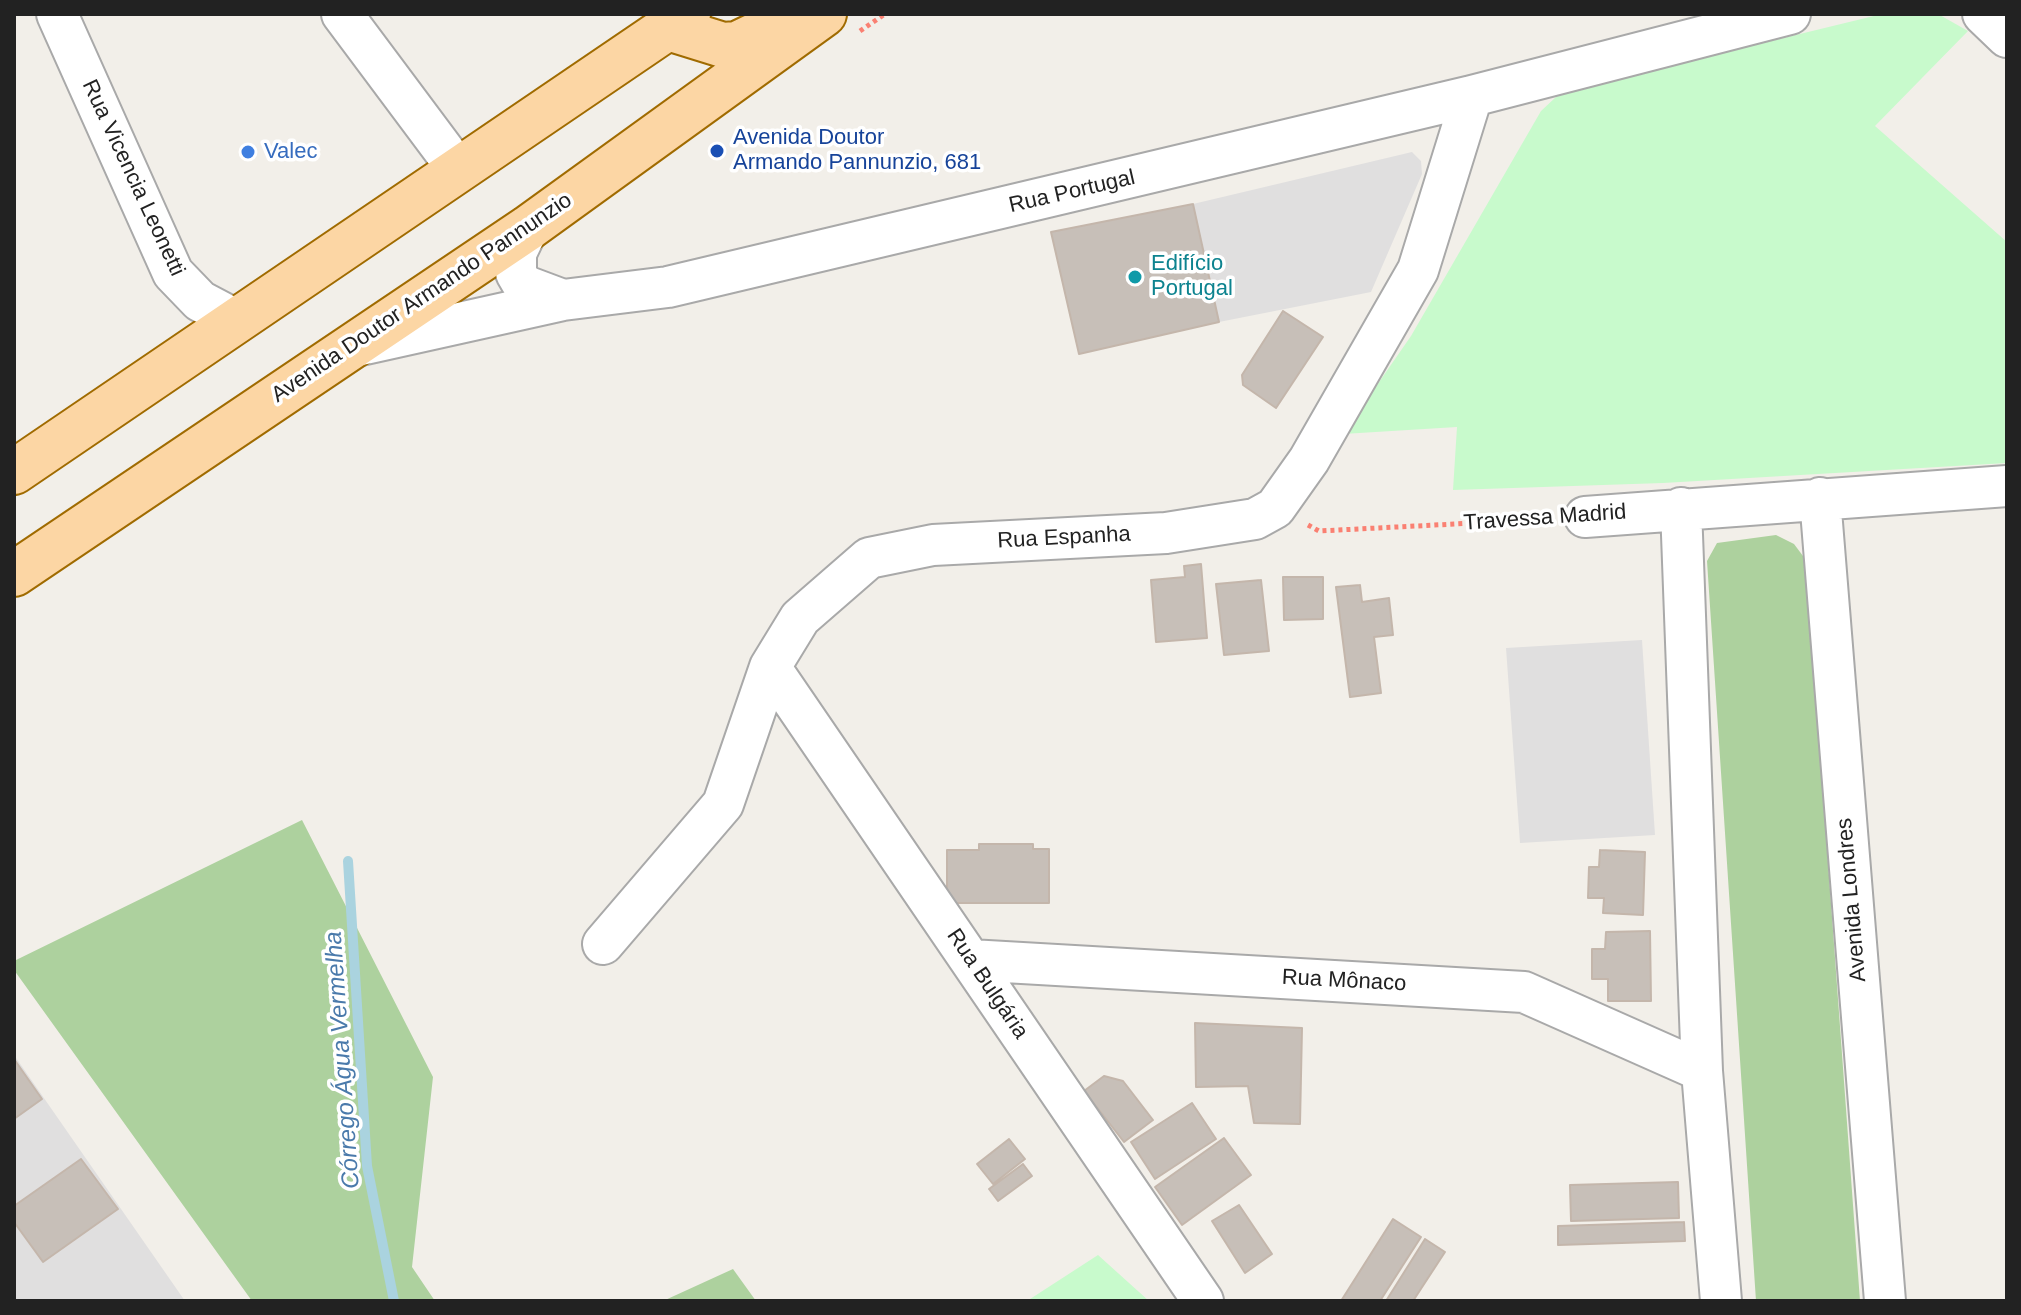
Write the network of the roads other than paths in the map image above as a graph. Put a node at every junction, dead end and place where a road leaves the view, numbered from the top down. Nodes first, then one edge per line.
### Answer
1 (57, 14) edge
2 (342, 14) edge
3 (795, 14) edge
4 (824, 14) edge
5 (1790, 14) edge
6 (1983, 14) edge
7 (669, 18) edge
8 (2007, 37) edge
9 (1472, 96) junction
10 (457, 168) junction
11 (528, 228) junction
12 (563, 300) junction
13 (236, 320) junction
14 (349, 348) junction
15 (14, 472) edge
16 (2007, 486) edge
17 (1820, 498) junction
18 (1681, 508) junction
19 (1585, 517) road end
20 (14, 574) edge
21 (770, 667) junction
22 (603, 944) dead end
23 (970, 960) junction
24 (1702, 1071) junction
25 (1203, 1301) edge
26 (1721, 1301) edge
27 (1885, 1301) edge

1 - 13 street, Rua Vicencia Leonetti
2 - 10 street
3 - 7 main road
4 - 11 main road, Avenida Doutor Armando Pannunzio
5 - 9 street, Rua Portugal
6 - 8 street
7 - 10 main road
9 - 12 street, Rua Portugal
9 - 21 street, Rua Espanha
10 - 13 main road
11 - 12 street
11 - 14 main road, Avenida Doutor Armando Pannunzio
12 - 14 street, Rua Portugal
13 - 15 main road
14 - 20 main road, Avenida Doutor Armando Pannunzio
16 - 17 street, Travessa Madrid
17 - 18 street, Travessa Madrid
17 - 27 street, Avenida Londres
18 - 19 street, Travessa Madrid
18 - 24 street
21 - 22 street, Rua Espanha
21 - 23 street, Rua Bulgária
23 - 24 street, Rua Mônaco
23 - 25 street, Rua Bulgária
24 - 26 street

